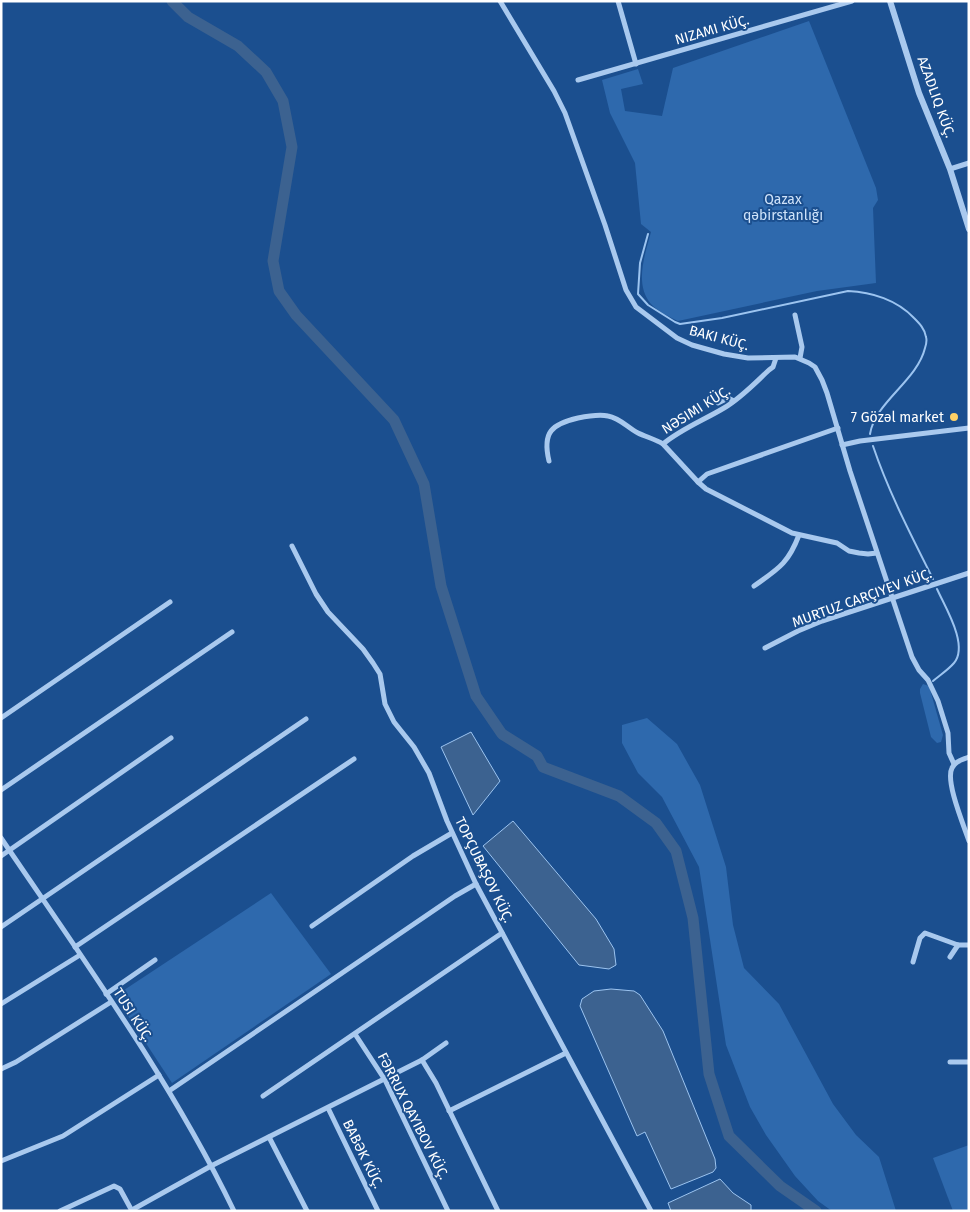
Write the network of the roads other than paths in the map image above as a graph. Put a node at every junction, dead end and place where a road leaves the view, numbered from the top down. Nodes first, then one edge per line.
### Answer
1 (500, 1) edge
2 (618, 1) edge
3 (852, 1) edge
4 (890, 1) edge
5 (636, 64) junction
6 (578, 80) dead end
7 (969, 163) edge
8 (950, 169) junction
9 (969, 229) edge
10 (795, 315) dead end
11 (776, 358) junction
12 (800, 358) junction
13 (734, 401) junction
14 (718, 403) dead end
15 (838, 428) junction
16 (969, 428) edge
17 (663, 444) junction
18 (842, 445) junction
19 (549, 460) dead end
20 (698, 482) junction
21 (799, 535) junction
22 (292, 546) dead end
23 (877, 553) junction
24 (969, 573) edge
25 (754, 586) dead end
26 (892, 597) junction
27 (170, 602) dead end
28 (232, 632) dead end
29 (765, 648) dead end
30 (1, 718) edge
31 (306, 719) dead end
32 (172, 738) dead end
33 (969, 758) edge
34 (354, 759) dead end
35 (954, 764) junction
36 (1, 790) edge
37 (452, 833) junction
38 (1, 838) edge
39 (969, 841) edge
40 (10, 850) junction
41 (1, 856) edge
42 (476, 884) junction
43 (42, 899) junction
44 (312, 926) dead end
45 (1, 927) edge
46 (502, 932) junction
47 (958, 944) junction
48 (969, 946) edge
49 (75, 947) junction
50 (80, 955) junction
51 (950, 957) dead end
52 (154, 960) dead end
53 (913, 962) dead end
54 (106, 994) junction
55 (111, 1002) junction
56 (1, 1004) edge
57 (355, 1034) junction
58 (446, 1043) dead end
59 (566, 1053) junction
60 (422, 1060) junction
61 (950, 1062) dead end
62 (969, 1062) edge
63 (1, 1069) edge
64 (159, 1075) junction
65 (384, 1080) junction
66 (169, 1091) junction
67 (263, 1096) dead end
68 (328, 1108) junction
69 (449, 1111) junction
70 (270, 1137) junction
71 (1, 1162) edge
72 (211, 1166) junction
73 (132, 1210) edge
74 (60, 1211) edge
75 (234, 1211) edge
76 (307, 1211) edge
77 (378, 1211) edge
78 (448, 1211) edge
79 (498, 1211) edge
80 (651, 1211) edge

1 - 11 street
2 - 5 street
3 - 5 street, NIZAMI KÜÇ.
4 - 8 street
5 - 6 street, NIZAMI KÜÇ.
7 - 8 street
8 - 9 street
10 - 12 street
11 - 12 street
11 - 13 street, NƏSIMI KÜÇ.
12 - 15 street
13 - 14 street
13 - 17 street, NƏSIMI KÜÇ.
15 - 18 street
15 - 20 street
16 - 18 street
17 - 19 street
17 - 20 street, NƏSIMI KÜÇ.
18 - 23 street
20 - 21 street, NƏSIMI KÜÇ.
21 - 23 street, NƏSIMI KÜÇ.
21 - 25 street
22 - 37 street, TOPÇUBAŞOV KÜÇ.
23 - 26 street
24 - 26 street
26 - 29 street
26 - 35 street
27 - 30 street
28 - 36 street
31 - 43 street
32 - 40 street
33 - 35 street
34 - 49 street
35 - 39 street
37 - 42 street, TOPÇUBAŞOV KÜÇ.
37 - 44 street
38 - 40 street, TUSI KÜÇ.
40 - 41 street
40 - 43 street, TUSI KÜÇ.
42 - 46 street, TOPÇUBAŞOV KÜÇ.
42 - 66 street
43 - 45 street
43 - 49 street, TUSI KÜÇ.
46 - 57 street
46 - 59 street, TOPÇUBAŞOV KÜÇ.
47 - 48 street
47 - 51 street
47 - 53 street
49 - 50 street, TUSI KÜÇ.
50 - 54 street, TUSI KÜÇ.
50 - 56 street
52 - 54 street
54 - 55 street, TUSI KÜÇ.
55 - 63 street
55 - 64 street, TUSI KÜÇ.
57 - 65 street, FƏRRUX QAYIBOV KÜÇ.
57 - 67 street
58 - 60 street
59 - 69 street
59 - 80 street, TOPÇUBAŞOV KÜÇ.
60 - 65 street
60 - 69 street
61 - 62 street
64 - 66 street, TUSI KÜÇ.
64 - 71 street
65 - 68 street
65 - 78 street, FƏRRUX QAYIBOV KÜÇ.
66 - 72 street, TUSI KÜÇ.
68 - 70 street
68 - 77 street, BABƏK KÜÇ.
69 - 79 street
70 - 72 street
70 - 76 street
72 - 73 street
72 - 75 street, TUSI KÜÇ.
73 - 74 street

